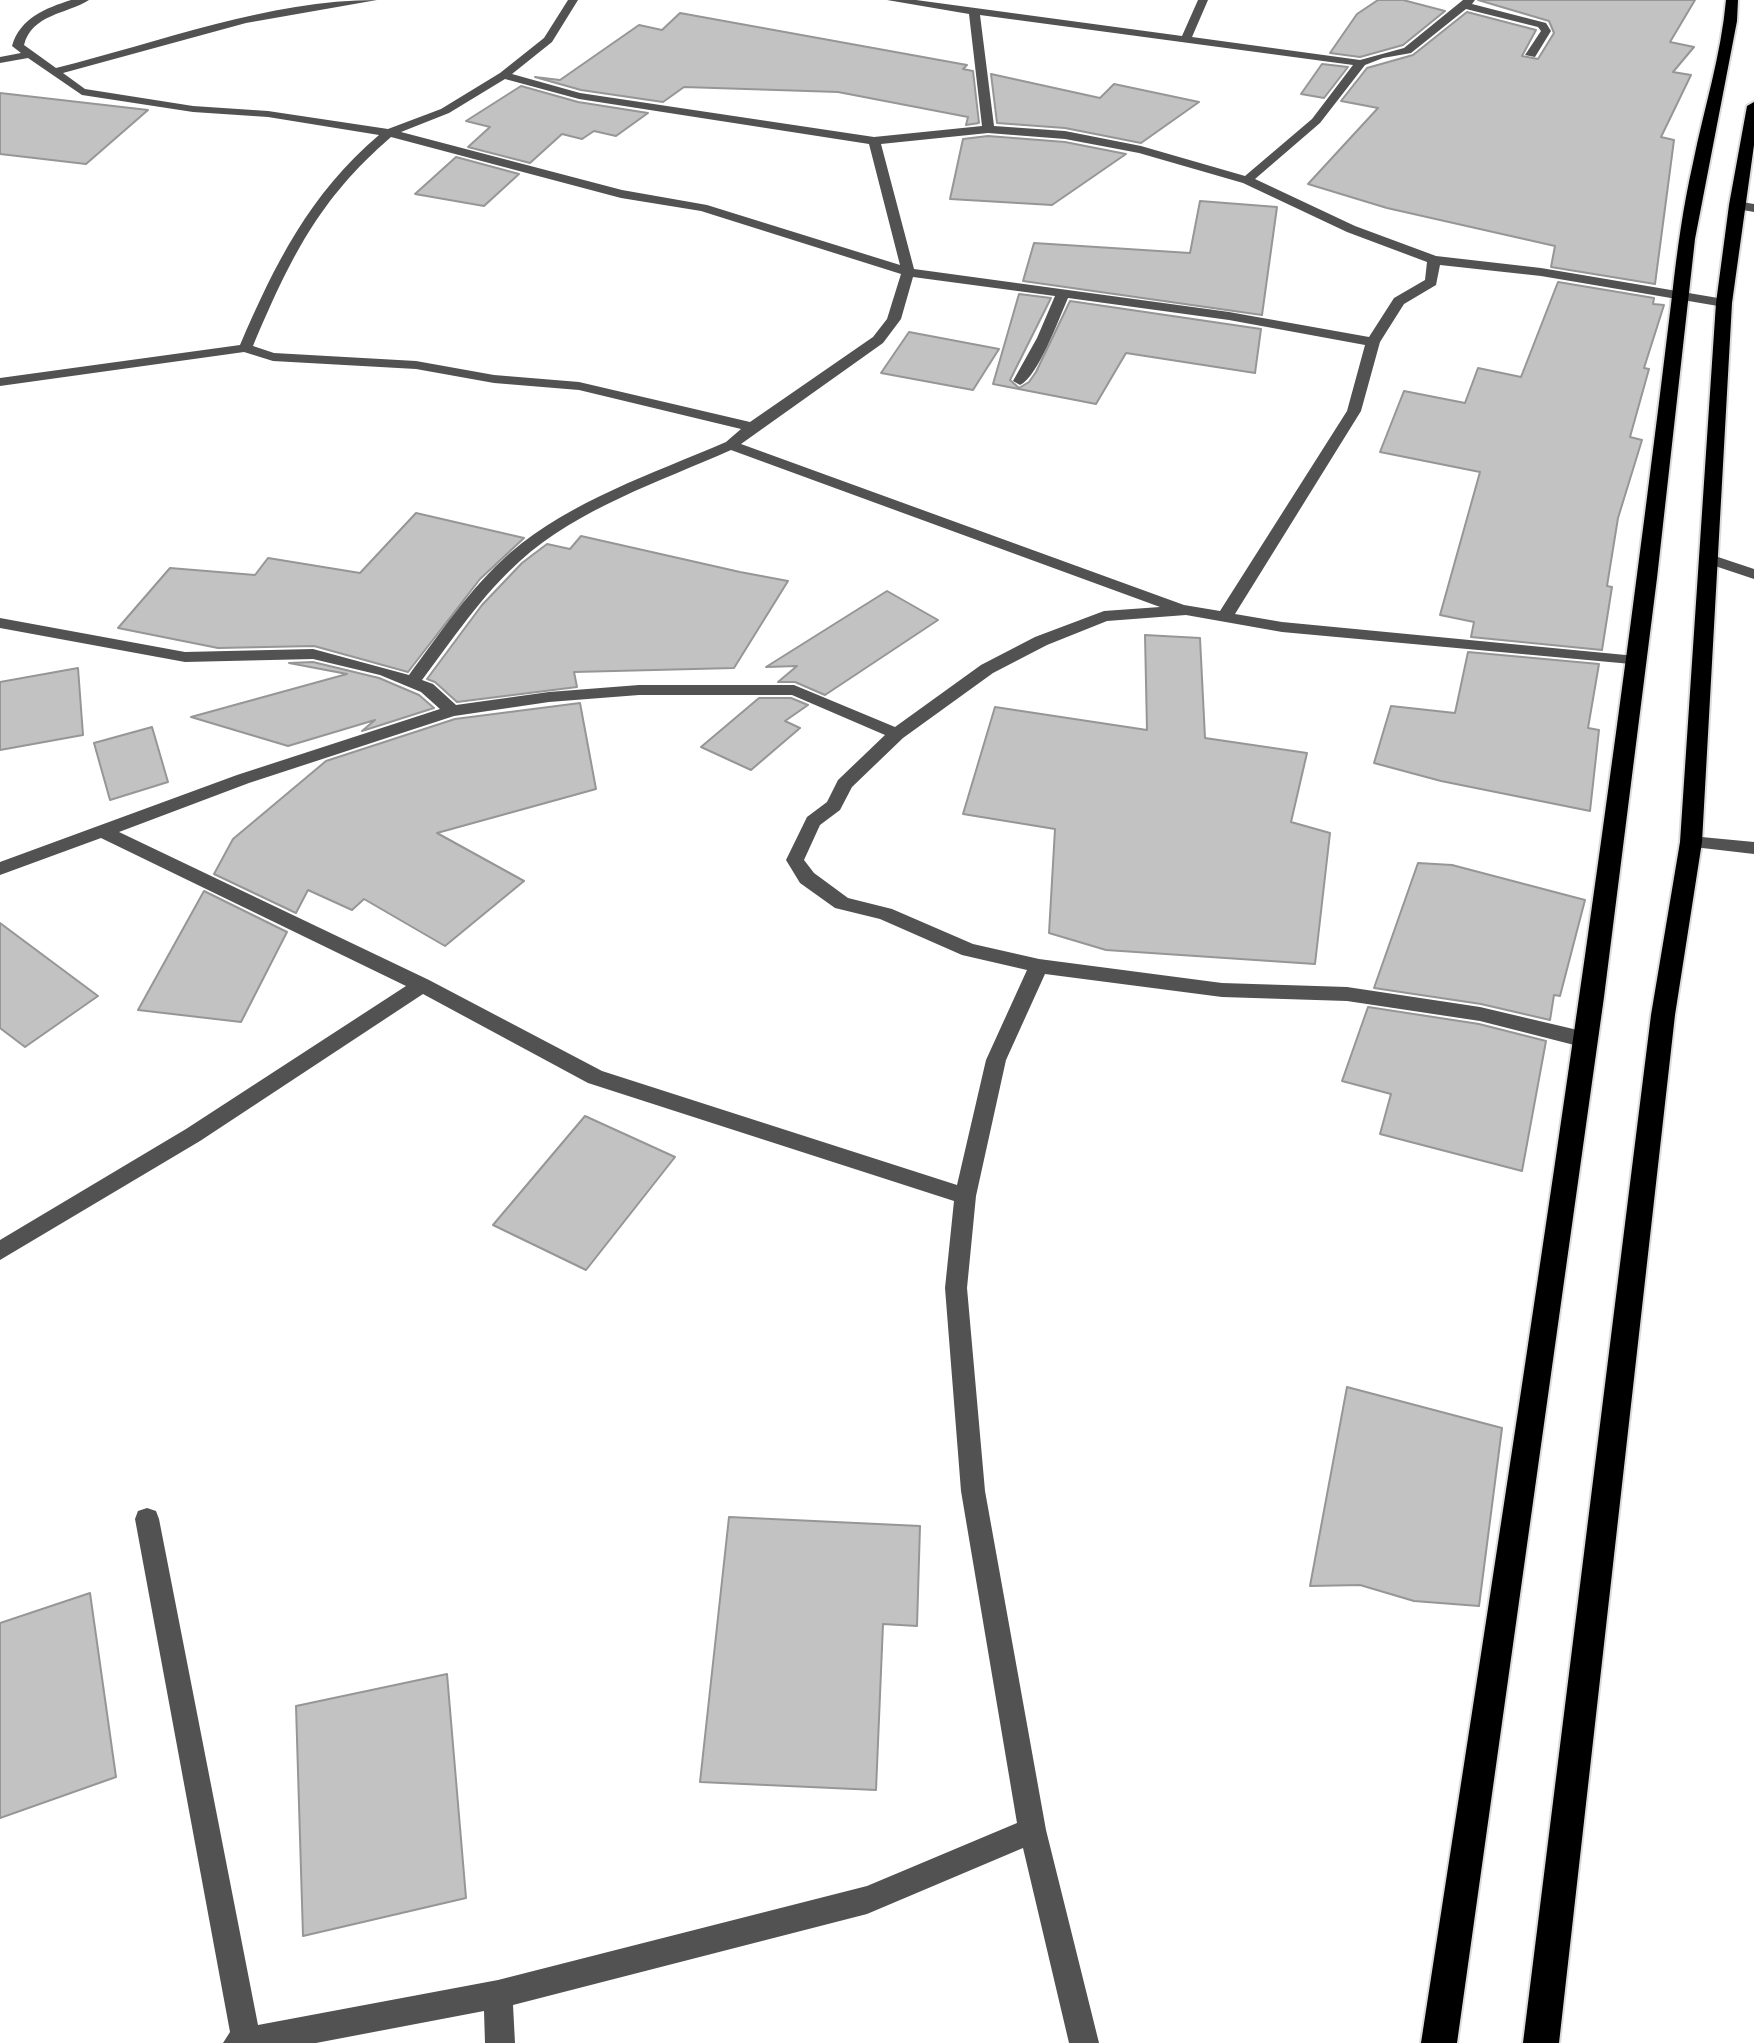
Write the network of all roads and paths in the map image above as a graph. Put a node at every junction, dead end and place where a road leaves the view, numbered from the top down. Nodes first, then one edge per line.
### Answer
1 (84, 0) edge
2 (573, 0) edge
3 (892, 0) edge
4 (1203, 0) edge
5 (1732, 0) edge
6 (366, 1) edge
7 (1467, 3) edge
8 (974, 12) junction
9 (1185, 40) junction
10 (29, 55) junction
11 (1531, 55) dead end
12 (0, 60) edge
13 (1361, 63) junction
14 (52, 72) junction
15 (504, 75) junction
16 (1754, 106) edge
17 (988, 129) junction
18 (389, 133) junction
19 (874, 141) junction
20 (1247, 180) junction
21 (1745, 206) edge
22 (1434, 260) junction
23 (908, 272) junction
24 (1063, 293) junction
25 (1680, 295) junction
26 (1724, 303) junction
27 (1373, 342) junction
28 (245, 348) junction
29 (1020, 381) dead end
30 (0, 382) edge
31 (752, 427) junction
32 (731, 445) junction
33 (1706, 558) junction
34 (1754, 574) edge
35 (1186, 610) junction
36 (1224, 618) junction
37 (0, 623) edge
38 (1636, 661) junction
39 (412, 682) junction
40 (452, 711) junction
41 (897, 734) junction
42 (100, 830) junction
43 (1691, 842) junction
44 (1754, 848) edge
45 (0, 869) edge
46 (1039, 966) junction
47 (422, 985) junction
48 (1586, 1040) junction
49 (965, 1196) junction
50 (0, 1251) edge
51 (147, 1519) dead end
52 (1032, 1830) junction
53 (498, 1994) junction
54 (242, 2042) edge
55 (500, 2043) edge
56 (1084, 2043) edge
57 (1439, 2043) edge
58 (1541, 2043) edge

1 - 10 street
2 - 15 street
3 - 8 street
4 - 9 street
5 - 25 highway
6 - 14 street
7 - 11 street
7 - 13 street
8 - 9 street
8 - 17 street
9 - 13 street
10 - 12 street
10 - 14 street
13 - 20 street
14 - 18 street
15 - 18 street
15 - 19 street
16 - 21 highway
17 - 19 street
17 - 20 street
18 - 23 street
18 - 28 street
19 - 23 street
20 - 22 street
21 - 26 highway
22 - 25 street
22 - 27 street
23 - 24 street
23 - 31 street
24 - 27 street
24 - 29 street
25 - 26 street
25 - 38 highway
26 - 33 highway
27 - 36 street
28 - 30 street
28 - 31 street
31 - 32 street
32 - 35 street
32 - 39 street
33 - 34 street
33 - 43 highway
35 - 36 street
35 - 41 street
36 - 38 street
37 - 39 street
38 - 48 highway
39 - 40 street
40 - 41 street
40 - 42 street
41 - 46 street
42 - 45 street
42 - 47 street
43 - 44 street
43 - 58 highway
46 - 48 street
46 - 49 street
47 - 49 street
47 - 50 street
48 - 57 highway
49 - 52 street
51 - 54 street
52 - 53 street
52 - 56 street
53 - 54 street
53 - 55 street

